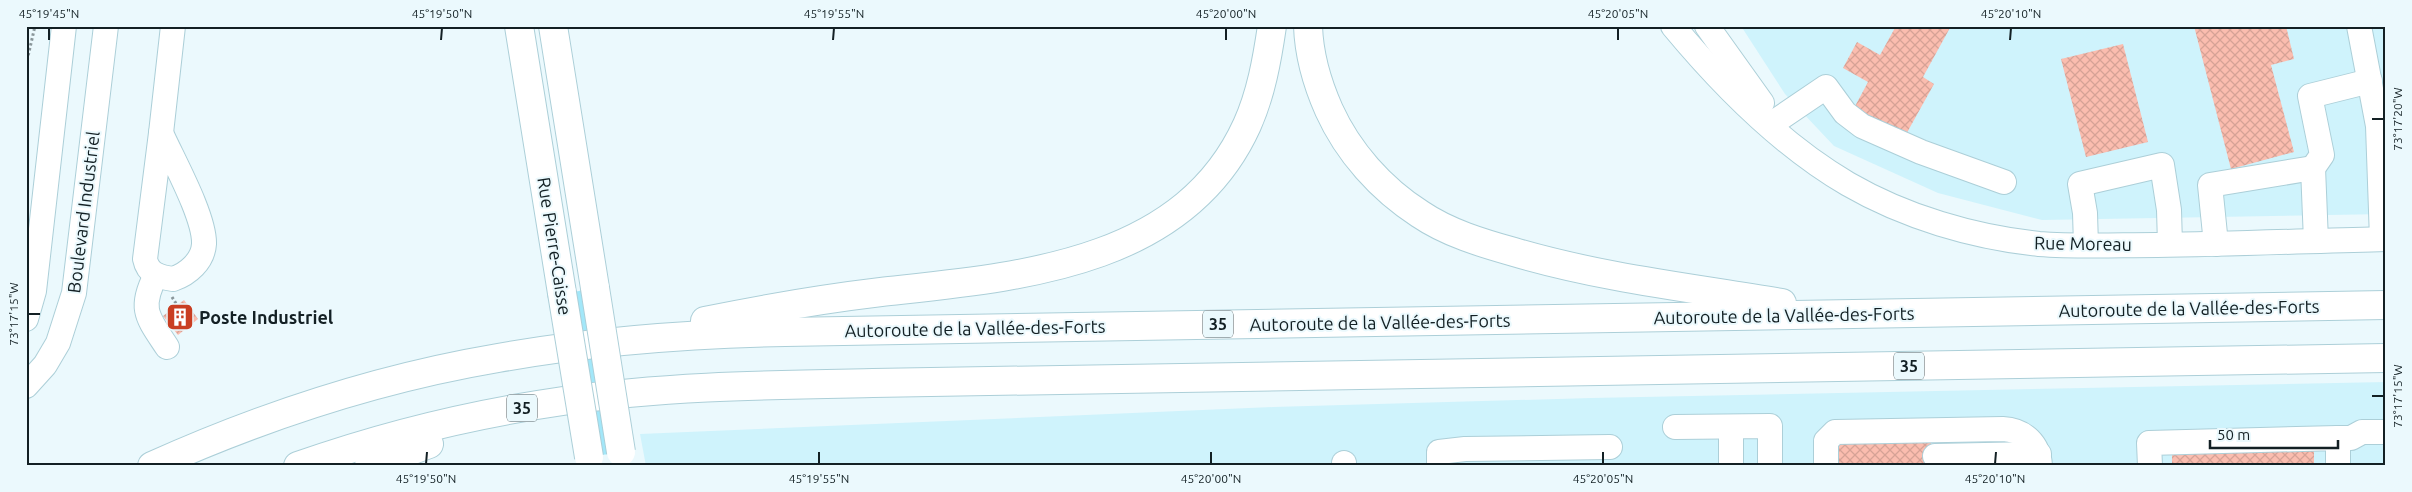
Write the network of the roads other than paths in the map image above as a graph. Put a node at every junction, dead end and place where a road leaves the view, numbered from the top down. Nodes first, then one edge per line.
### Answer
1 (64, 26) edge
2 (106, 26) edge
3 (173, 26) edge
4 (519, 26) edge
5 (553, 26) edge
6 (1272, 26) edge
7 (1308, 26) edge
8 (1673, 26) edge
9 (1707, 26) edge
10 (2359, 26) edge
11 (2370, 81) junction
12 (1773, 123) junction
13 (161, 134) junction
14 (2314, 168) junction
15 (2004, 182) dead end
16 (2384, 239) edge
17 (2316, 241) junction
18 (2170, 244) junction
19 (2216, 244) junction
20 (2086, 245) junction
21 (156, 275) junction
22 (2386, 305) edge
23 (1848, 314) junction
24 (26, 320) edge
25 (589, 344) junction
26 (167, 347) dead end
27 (2386, 358) edge
28 (26, 386) edge
29 (752, 387) junction
30 (1731, 426) junction
31 (1676, 427) dead end
32 (2386, 432) edge
33 (2338, 438) junction
34 (1610, 447) dead end
35 (1935, 456) dead end
36 (622, 459) edge
37 (2039, 460) edge
38 (590, 461) edge
39 (152, 466) edge
40 (298, 466) edge
41 (369, 466) edge
42 (1439, 466) edge
43 (1731, 466) edge
44 (1770, 466) edge
45 (1826, 466) edge
46 (2150, 466) edge
47 (2338, 466) edge

1 - 24 street
2 - 28 street, Boulevard Industriel
3 - 13 street
4 - 38 main road, Rue Pierre-Caisse, bridge
5 - 36 main road, Rue Pierre-Caisse, bridge
6 - 25 main road
7 - 23 main road
8 - 12 street, Rue Moreau
9 - 12 street, Rue Moreau
10 - 11 street
11 - 14 street
11 - 16 street
12 - 15 street
12 - 20 street, Rue Moreau
13 - 21 street
13 - 21 street
14 - 17 street
14 - 19 street
16 - 17 street, Rue Moreau
17 - 19 street, Rue Moreau
18 - 19 street, Rue Moreau
18 - 20 street, Rue Moreau
18 - 20 street
21 - 26 street
22 - 23 main road, Autoroute de la Vallée-des-Forts / 35
23 - 25 main road, Autoroute de la Vallée-des-Forts / 35
25 - 39 main road, Autoroute de la Vallée-des-Forts / 35
27 - 29 main road, 35
29 - 40 main road, 35
29 - 41 main road
30 - 31 street
30 - 43 street
30 - 44 street
32 - 33 street
33 - 46 street
33 - 47 street
34 - 42 street
35 - 37 street
37 - 45 street

